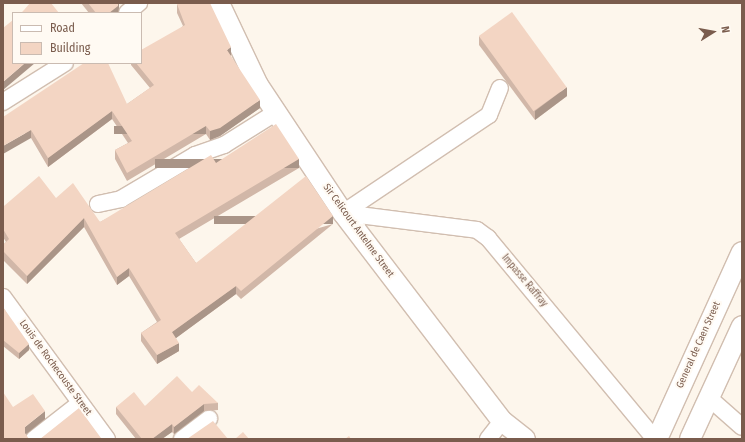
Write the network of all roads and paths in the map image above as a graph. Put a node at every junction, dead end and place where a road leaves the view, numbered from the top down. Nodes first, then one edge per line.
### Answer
1 (139, 3) edge
2 (219, 3) edge
3 (128, 12) edge
4 (63, 64) edge
5 (500, 88) dead end
6 (3, 102) edge
7 (275, 113) junction
8 (98, 204) dead end
9 (343, 213) junction
10 (742, 252) edge
11 (3, 297) edge
12 (740, 334) edge
13 (708, 397) junction
14 (80, 403) junction
15 (210, 420) dead end
16 (502, 421) junction
17 (742, 427) edge
18 (34, 439) edge
19 (107, 439) edge
20 (182, 439) edge
21 (488, 439) edge
22 (526, 439) edge
23 (656, 439) edge
24 (690, 439) edge

1 - 3 street
2 - 7 street, Sir Celicourt Antelme Street
4 - 6 street
5 - 9 street
7 - 8 street
7 - 9 street, Sir Celicourt Antelme Street
9 - 16 street, Sir Celicourt Antelme Street
9 - 23 street, Impasse Raffray
10 - 23 street, General de Caen Street
11 - 14 street, Louis de Rochecouste Street
12 - 13 street
13 - 17 street
13 - 24 street
14 - 18 street
14 - 19 street, Louis de Rochecouste Street
15 - 20 street
16 - 21 street
16 - 22 street, Sir Celicourt Antelme Street

